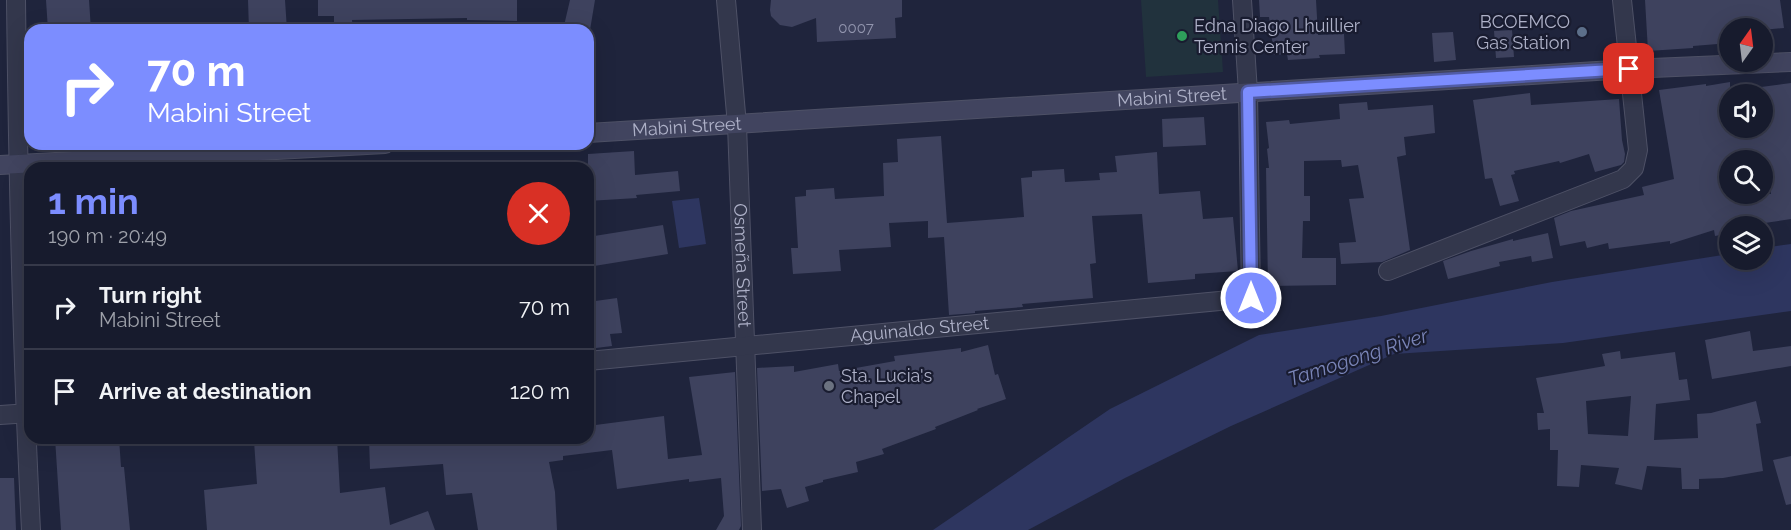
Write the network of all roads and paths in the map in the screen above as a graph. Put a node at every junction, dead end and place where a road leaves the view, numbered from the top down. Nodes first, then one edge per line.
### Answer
1 (15, 0) edge
2 (726, 0) edge
3 (1242, 0) edge
4 (1622, 0) edge
5 (1791, 62) edge
6 (1629, 69) junction
7 (1248, 92) junction
8 (737, 125) junction
9 (594, 133) edge
10 (272, 150) edge
11 (47, 162) edge
12 (24, 163) edge
13 (9, 164) edge
14 (1388, 271) dead end
15 (745, 347) junction
16 (24, 361) edge
17 (594, 361) edge
18 (24, 413) edge
19 (0, 415) edge
20 (29, 444) edge
21 (31, 530) edge
22 (752, 530) edge

1 - 13 street
2 - 8 street, Osmeña Street
3 - 7 street
4 - 6 street
5 - 6 street, Mabini Street
6 - 7 street, Mabini Street
6 - 14 street
7 - 8 street, Mabini Street
7 - 15 street, Aguinaldo Street
8 - 9 street, Mabini Street
8 - 15 street, Osmeña Street
10 - 11 street
12 - 13 street
13 - 16 street
15 - 17 street, Aguinaldo Street
15 - 22 street, Osmeña Street
18 - 19 street
20 - 21 street

